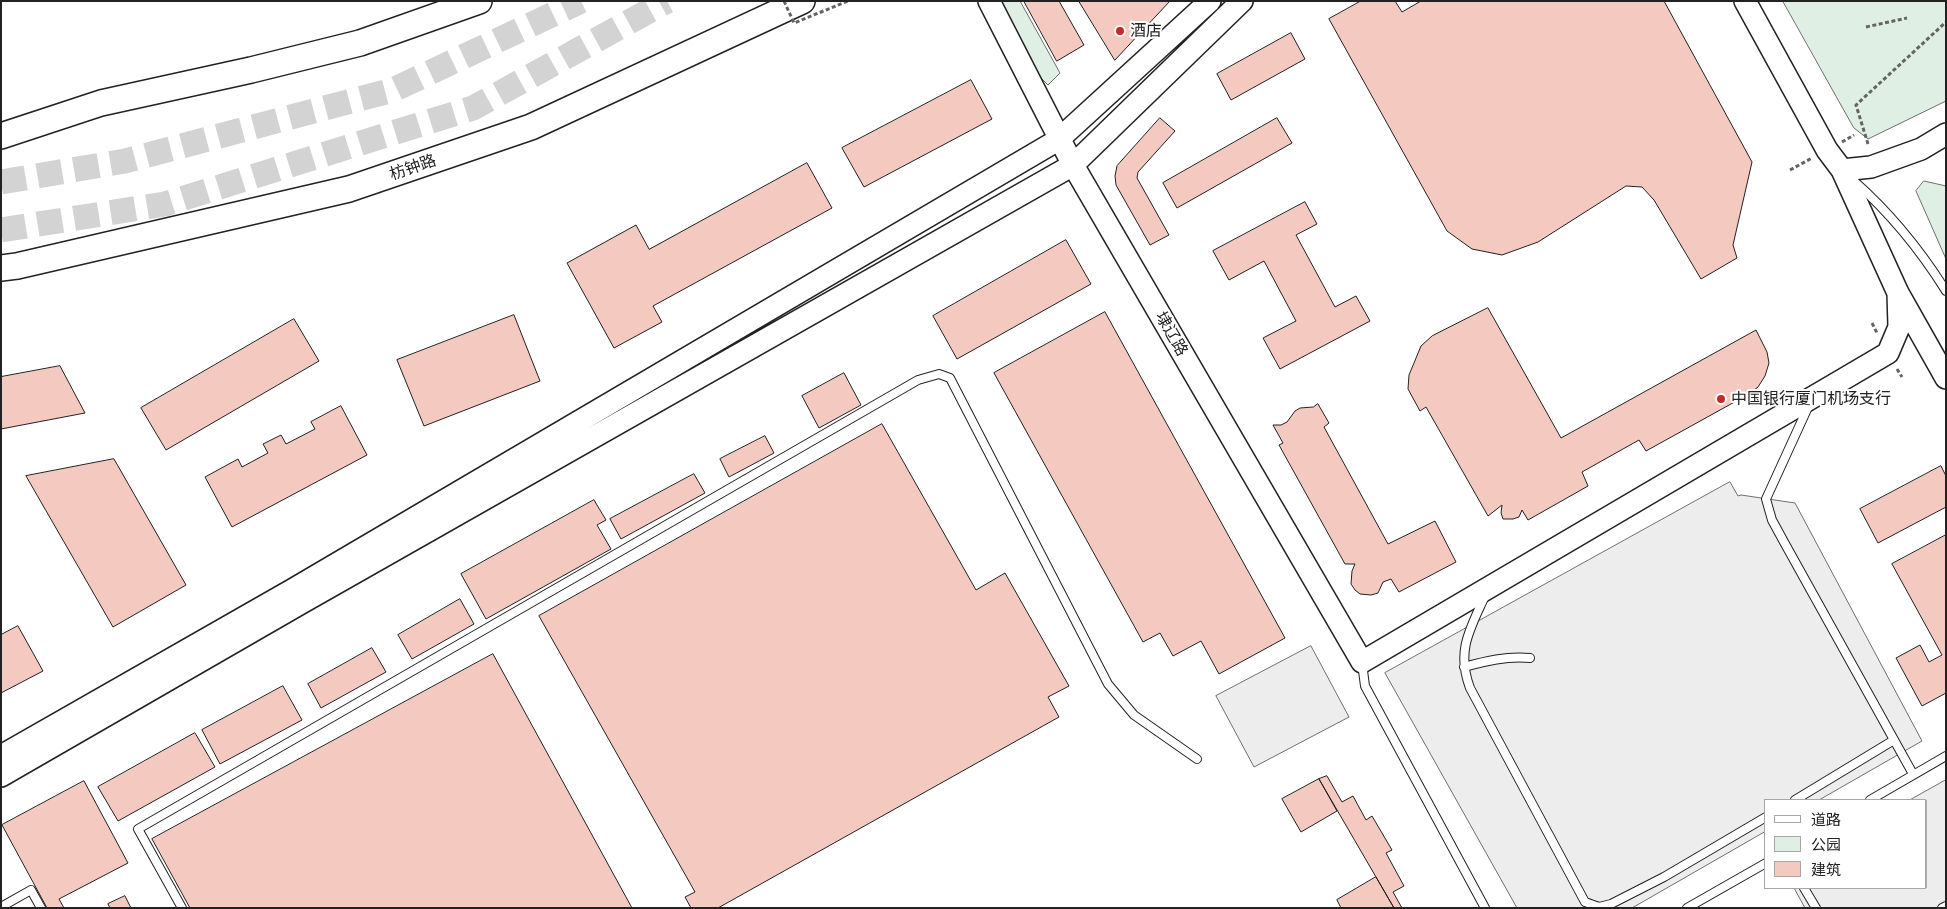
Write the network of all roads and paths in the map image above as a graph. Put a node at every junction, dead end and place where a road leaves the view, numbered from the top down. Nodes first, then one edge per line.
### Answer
1 (479, 1) edge
2 (784, 1) edge
3 (802, 1) edge
4 (848, 1) edge
5 (989, 1) edge
6 (1210, 1) edge
7 (1242, 1) edge
8 (1745, 1) edge
9 (1907, 18) dead end
10 (1946, 22) edge
11 (1866, 28) dead end
12 (1946, 134) edge
13 (1, 136) edge
14 (1058, 140) junction
15 (1868, 144) dead end
16 (1073, 165) junction
17 (1842, 170) junction
18 (1, 268) edge
19 (1946, 291) edge
20 (1898, 292) junction
21 (1946, 378) edge
22 (1813, 396) junction
23 (1489, 587) junction
24 (1530, 658) dead end
25 (1362, 662) junction
26 (1464, 667) junction
27 (1894, 740) junction
28 (1, 756) edge
29 (1946, 756) edge
30 (1197, 760) dead end
31 (1913, 774) junction
32 (1, 776) edge
33 (1797, 799) edge
34 (1872, 799) edge
35 (1764, 819) edge
36 (1764, 864) edge
37 (1805, 889) edge
38 (1946, 906) edge
39 (1, 907) edge
40 (41, 908) edge
41 (182, 908) edge
42 (1486, 908) edge
43 (1687, 908) edge
44 (1816, 908) edge
45 (1942, 908) edge

1 - 13 highway
2 - 4 path, bridge
3 - 18 highway, 枋钟路
5 - 14 main road, 埭辽路
6 - 14 main road
7 - 16 main road
8 - 17 main road
9 - 11 path
10 - 15 path
12 - 17 main road
14 - 16 main road, 埭辽路
14 - 28 main road
16 - 25 main road, 埭辽路
16 - 32 main road
17 - 19 lane
17 - 20 main road
20 - 21 main road
20 - 22 main road
22 - 23 main road
22 - 27 lane
23 - 25 main road
23 - 26 lane
24 - 26 lane
25 - 42 lane
26 - 35 lane
27 - 31 lane
27 - 33 lane
29 - 31 lane
30 - 41 lane
31 - 34 lane
36 - 43 lane
37 - 44 lane
38 - 45 lane
39 - 40 lane

